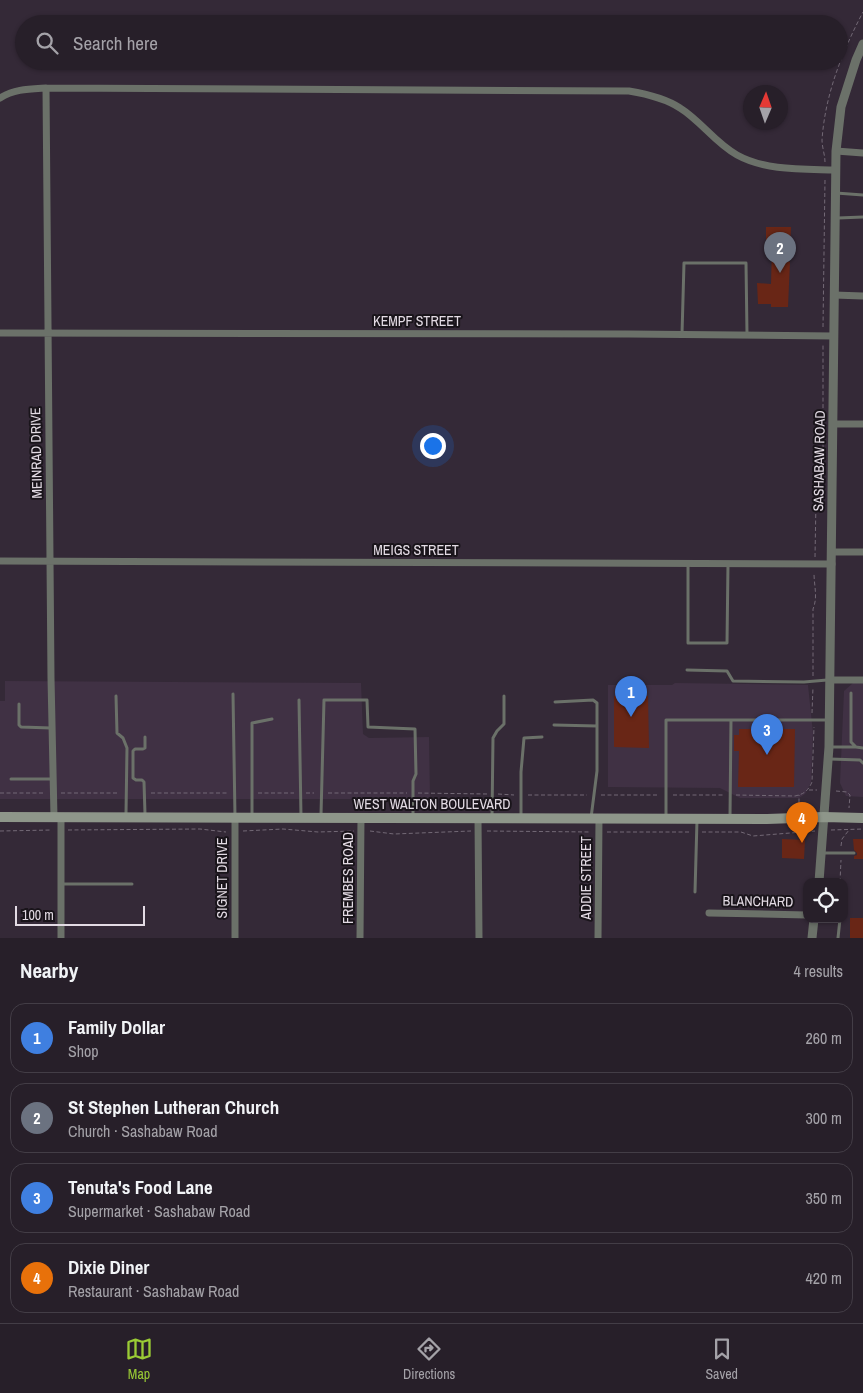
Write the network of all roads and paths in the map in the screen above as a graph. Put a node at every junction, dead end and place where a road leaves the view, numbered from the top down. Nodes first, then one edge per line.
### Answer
1 (863, 12) edge
2 (863, 44) edge
3 (848, 47) edge
4 (838, 70) edge
5 (46, 88) junction
6 (1, 94) edge
7 (836, 151) junction
8 (863, 152) edge
9 (825, 170) junction
10 (836, 170) junction
11 (835, 193) junction
12 (863, 195) edge
13 (863, 217) edge
14 (834, 219) junction
15 (834, 296) junction
16 (863, 296) edge
17 (0, 333) edge
18 (48, 334) junction
19 (682, 334) junction
20 (747, 334) junction
21 (823, 336) junction
22 (834, 336) junction
23 (833, 424) junction
24 (863, 424) edge
25 (832, 552) junction
26 (863, 552) edge
27 (0, 561) edge
28 (50, 561) junction
29 (688, 564) junction
30 (728, 564) junction
31 (815, 564) junction
32 (832, 564) junction
33 (687, 670) dead end
34 (830, 680) junction
35 (863, 680) edge
36 (813, 681) junction
37 (851, 693) dead end
38 (232, 694) dead end
39 (116, 696) dead end
40 (504, 696) dead end
41 (299, 700) dead end
42 (555, 702) dead end
43 (20, 704) dead end
44 (272, 719) dead end
45 (730, 720) junction
46 (813, 720) junction
47 (830, 720) junction
48 (554, 725) dead end
49 (597, 726) junction
50 (52, 728) junction
51 (145, 737) dead end
52 (542, 738) dead end
53 (830, 746) junction
54 (856, 748) junction
55 (863, 748) edge
56 (829, 758) junction
57 (863, 763) edge
58 (11, 779) dead end
59 (53, 779) junction
60 (808, 790) junction
61 (826, 791) junction
62 (234, 792) junction
63 (0, 793) edge
64 (53, 793) junction
65 (126, 793) junction
66 (145, 793) junction
67 (252, 793) junction
68 (301, 793) junction
69 (321, 793) junction
70 (413, 793) junction
71 (493, 794) junction
72 (521, 795) junction
73 (594, 795) junction
74 (666, 795) junction
75 (730, 795) junction
76 (0, 817) edge
77 (57, 817) junction
78 (126, 817) junction
79 (824, 817) junction
80 (145, 818) junction
81 (234, 818) junction
82 (252, 818) junction
83 (301, 818) junction
84 (321, 818) junction
85 (361, 818) junction
86 (413, 818) junction
87 (478, 818) junction
88 (492, 818) junction
89 (521, 818) junction
90 (595, 818) junction
91 (666, 818) junction
92 (697, 818) junction
93 (730, 818) junction
94 (848, 818) junction
95 (863, 818) edge
96 (841, 829) dead end
97 (848, 829) junction
98 (863, 829) edge
99 (61, 830) junction
100 (0, 831) edge
101 (235, 831) junction
102 (361, 831) junction
103 (478, 831) junction
104 (809, 831) dead end
105 (599, 832) junction
106 (697, 832) junction
107 (821, 853) junction
108 (854, 853) dead end
109 (818, 878) edge
110 (61, 884) junction
111 (132, 884) dead end
112 (695, 892) dead end
113 (709, 913) dead end
114 (803, 915) edge
115 (814, 923) edge
116 (840, 923) edge
117 (61, 938) edge
118 (235, 938) edge
119 (360, 938) edge
120 (479, 938) edge
121 (598, 938) edge
122 (812, 938) edge
123 (838, 938) edge

1 - 3 path
2 - 7 street, SASHABAW ROAD
4 - 9 path
5 - 6 street
5 - 9 street
5 - 18 street, MEINRAD DRIVE
7 - 8 street
7 - 10 street, SASHABAW ROAD
9 - 10 street
9 - 21 path
10 - 11 street, SASHABAW ROAD
11 - 12 lane
11 - 14 street, SASHABAW ROAD
13 - 14 lane
14 - 15 street, SASHABAW ROAD
15 - 16 street
15 - 22 street, SASHABAW ROAD
17 - 18 street, KEMPF STREET
18 - 19 street, KEMPF STREET
18 - 28 street, MEINRAD DRIVE
19 - 20 street, KEMPF STREET
19 - 20 lane
20 - 21 street, KEMPF STREET
21 - 22 street, KEMPF STREET
21 - 31 path
22 - 23 street, SASHABAW ROAD
23 - 24 street
23 - 25 street, SASHABAW ROAD
25 - 26 street
25 - 32 street, SASHABAW ROAD
27 - 28 street, MEIGS STREET
28 - 29 street, MEIGS STREET
28 - 50 street, MEINRAD DRIVE
29 - 30 street, MEIGS STREET
29 - 30 lane
30 - 31 street, MEIGS STREET
31 - 32 street, MEIGS STREET
31 - 36 path
32 - 34 street, SASHABAW ROAD
33 - 36 lane
34 - 35 street
34 - 36 lane
34 - 47 street, SASHABAW ROAD
36 - 46 path
37 - 54 lane
38 - 62 lane
39 - 65 lane
40 - 71 lane
41 - 68 lane
42 - 49 lane
43 - 50 lane
44 - 67 lane
45 - 46 lane
45 - 74 lane
45 - 75 lane
46 - 47 lane
46 - 60 path
47 - 53 street, SASHABAW ROAD
48 - 49 lane
49 - 73 lane
50 - 59 street, MEINRAD DRIVE
51 - 66 lane
52 - 72 lane
53 - 54 lane
53 - 56 street, SASHABAW ROAD
54 - 55 lane
56 - 57 lane
56 - 61 street, SASHABAW ROAD
58 - 59 lane
59 - 64 street, MEINRAD DRIVE
60 - 61 path
60 - 75 path
61 - 79 street, SASHABAW ROAD
61 - 94 path
62 - 66 path
62 - 81 lane
63 - 64 path
64 - 65 path
64 - 77 street, MEINRAD DRIVE
65 - 78 lane
66 - 80 lane
67 - 68 path
67 - 82 lane
68 - 69 path
68 - 83 lane
69 - 70 path
69 - 70 lane
69 - 84 lane
70 - 71 path
70 - 86 lane
71 - 72 path
71 - 88 lane
72 - 73 path
72 - 89 lane
73 - 74 path
73 - 90 lane
74 - 75 path
74 - 91 lane
75 - 93 lane
76 - 77 main road, WEST WALTON BOULEVARD
77 - 78 main road, WEST WALTON BOULEVARD
77 - 99 street, MEINRAD DRIVE
78 - 80 main road, WEST WALTON BOULEVARD
79 - 93 main road, WEST WALTON BOULEVARD
79 - 94 main road, WEST WALTON BOULEVARD
79 - 107 street, SASHABAW ROAD
80 - 81 main road, WEST WALTON BOULEVARD
81 - 82 main road, WEST WALTON BOULEVARD
81 - 101 street, SIGNET DRIVE
82 - 83 main road, WEST WALTON BOULEVARD
83 - 84 main road, WEST WALTON BOULEVARD
84 - 85 main road, WEST WALTON BOULEVARD
85 - 86 main road, WEST WALTON BOULEVARD
85 - 102 street, FREMBES ROAD
86 - 87 main road, WEST WALTON BOULEVARD
87 - 88 main road, WEST WALTON BOULEVARD
87 - 103 street
88 - 89 main road, WEST WALTON BOULEVARD
89 - 90 main road, WEST WALTON BOULEVARD
90 - 91 main road, WEST WALTON BOULEVARD
90 - 105 street, ADDIE STREET
91 - 92 main road, WEST WALTON BOULEVARD
92 - 93 main road, WEST WALTON BOULEVARD
92 - 106 lane
94 - 95 main road, WEST WALTON BOULEVARD
94 - 97 path
96 - 97 path
97 - 98 path
99 - 100 path
99 - 101 path
99 - 110 street, MEINRAD DRIVE
101 - 102 path
101 - 118 street, SIGNET DRIVE
102 - 103 path
102 - 119 street, FREMBES ROAD
103 - 105 path
103 - 120 street
104 - 106 path
105 - 106 path
105 - 121 street, ADDIE STREET
106 - 112 lane
107 - 108 lane
107 - 109 street, SASHABAW ROAD
110 - 111 lane
110 - 117 street, MEINRAD DRIVE
113 - 114 street, BLANCHARD
115 - 122 street
116 - 123 lane

